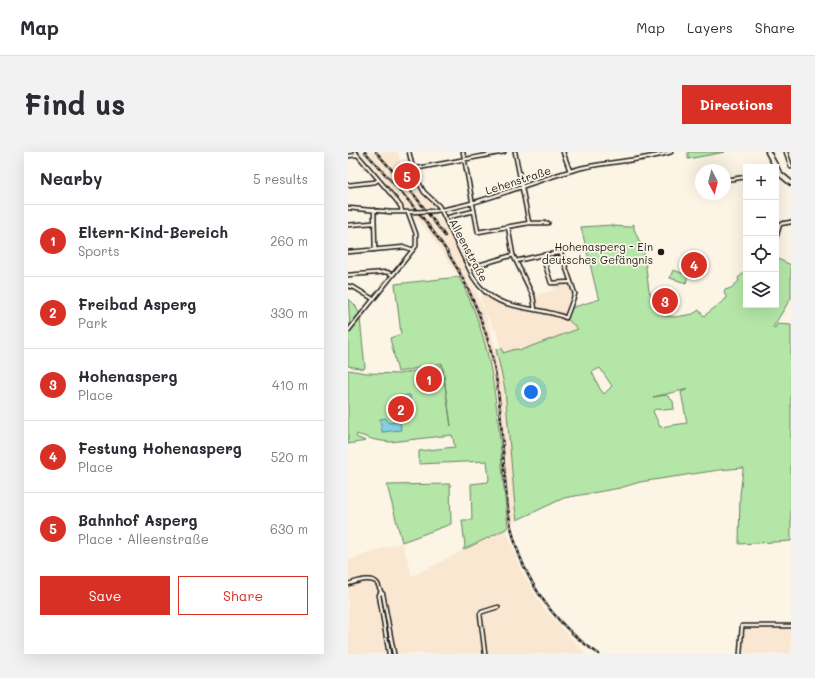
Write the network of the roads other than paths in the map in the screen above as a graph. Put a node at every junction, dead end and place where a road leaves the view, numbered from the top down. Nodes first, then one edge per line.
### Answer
1 (355, 152) edge
2 (409, 152) edge
3 (463, 152) edge
4 (504, 152) edge
5 (515, 152) edge
6 (563, 152) edge
7 (671, 152) edge
8 (769, 152) edge
9 (786, 152) edge
10 (358, 155) junction
11 (348, 156) edge
12 (464, 159) junction
13 (775, 164) edge
14 (791, 167) edge
15 (413, 170) junction
16 (570, 172) junction
17 (779, 174) edge
18 (743, 177) edge
19 (731, 179) edge
20 (378, 180) junction
21 (791, 183) edge
22 (348, 185) edge
23 (523, 187) junction
24 (435, 202) junction
25 (472, 202) junction
26 (348, 208) edge
27 (374, 210) junction
28 (440, 210) junction
29 (435, 211) junction
30 (474, 211) junction
31 (402, 212) junction
32 (410, 212) junction
33 (449, 217) dead end
34 (791, 222) edge
35 (373, 223) junction
36 (529, 223) junction
37 (548, 223) dead end
38 (348, 225) edge
39 (508, 227) junction
40 (777, 236) edge
41 (375, 250) junction
42 (413, 250) junction
43 (348, 252) edge
44 (514, 255) junction
45 (542, 255) junction
46 (516, 261) junction
47 (469, 268) junction
48 (348, 275) edge
49 (393, 275) junction
50 (571, 282) junction
51 (348, 286) edge
52 (373, 299) junction
53 (535, 310) junction
54 (348, 331) edge
55 (348, 584) edge
56 (381, 592) junction
57 (498, 607) dead end
58 (791, 626) edge
59 (393, 642) junction
60 (387, 643) junction
61 (389, 654) edge
62 (394, 654) edge
63 (485, 654) edge
64 (740, 654) edge

1 - 10 street
2 - 15 street, Alleenstraße
3 - 12 street
4 - 12 street
5 - 23 street
6 - 16 street
7 - 16 street, Lehenstraße
8 - 13 main road
9 - 14 street
10 - 11 street
10 - 20 street
12 - 15 street
12 - 25 street
15 - 24 street, Alleenstraße
16 - 23 street, Lehenstraße
17 - 21 main road
18 - 19 street
20 - 22 street
20 - 31 street
23 - 25 street, Lehenstraße
23 - 36 street
24 - 28 street, Alleenstraße
24 - 29 street, Alleenstraße
25 - 28 street, Lehenstraße
25 - 30 street
26 - 27 street, Lehenstraße
27 - 31 street, Lehenstraße
27 - 35 street
28 - 29 street, Lehenstraße
28 - 47 street, Alleenstraße
29 - 32 street, Lehenstraße, bridge
30 - 33 street, Alleenstraße
30 - 39 street
31 - 32 street, Lehenstraße
32 - 42 street
34 - 40 street
35 - 38 street
35 - 41 street
36 - 37 street
36 - 39 street
39 - 44 street
41 - 42 street
41 - 43 street
42 - 49 street
44 - 46 street
44 - 47 street
45 - 46 street
45 - 50 street
45 - 50 street
46 - 53 street
47 - 53 street, Alleenstraße
48 - 49 street
49 - 52 street
50 - 53 street, Alleenstraße
51 - 52 street
52 - 54 street
55 - 56 street
56 - 59 street
56 - 60 street
57 - 63 street
58 - 64 street
59 - 60 street
59 - 62 street
60 - 61 street

